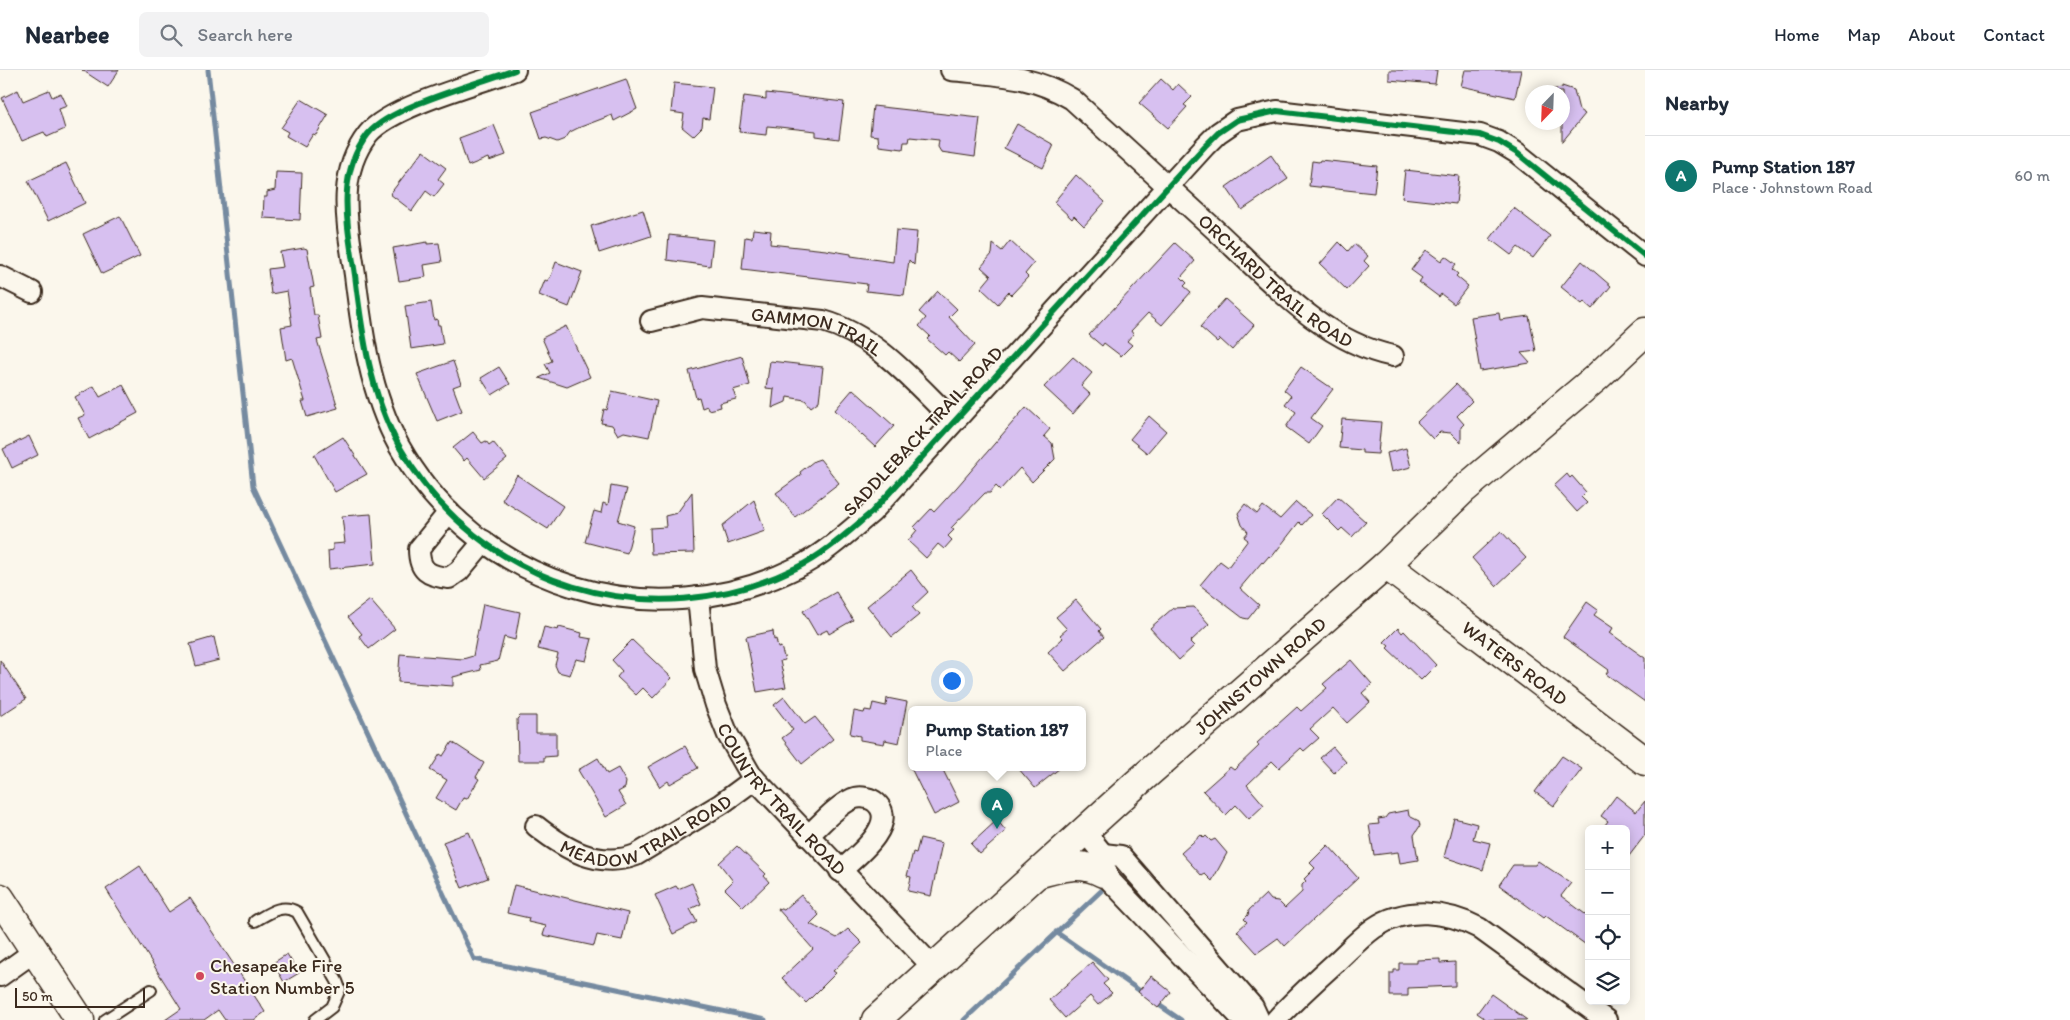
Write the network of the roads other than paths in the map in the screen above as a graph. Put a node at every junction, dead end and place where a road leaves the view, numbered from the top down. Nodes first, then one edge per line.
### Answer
1 (515, 70) edge
2 (952, 70) edge
3 (1169, 187) junction
4 (1645, 256) edge
5 (0, 276) edge
6 (32, 292) dead end
7 (651, 321) dead end
8 (1645, 332) edge
9 (1393, 356) dead end
10 (954, 421) junction
11 (449, 512) junction
12 (484, 541) junction
13 (1386, 565) junction
14 (698, 597) junction
15 (1645, 761) edge
16 (755, 779) junction
17 (536, 826) dead end
18 (1084, 832) junction
19 (808, 836) junction
20 (1103, 863) junction
21 (840, 871) junction
22 (1036, 874) junction
23 (0, 898) edge
24 (255, 921) dead end
25 (35, 951) junction
26 (933, 967) junction
27 (0, 976) edge
28 (151, 990) dead end
29 (80, 1020) edge
30 (105, 1020) edge
31 (315, 1020) edge
32 (876, 1020) edge
33 (1243, 1020) edge
34 (1259, 1020) edge
35 (1276, 1020) edge
36 (1606, 1020) edge

1 - 11 street, SADDLEBACK TRAIL ROAD
2 - 3 street
3 - 4 street, SADDLEBACK TRAIL ROAD
3 - 9 street, ORCHARD TRAIL ROAD
3 - 10 street, SADDLEBACK TRAIL ROAD
5 - 6 street
7 - 10 street, GAMMON TRAIL
8 - 13 main road, JOHNSTOWN ROAD
10 - 14 street, SADDLEBACK TRAIL ROAD
11 - 12 street, SADDLEBACK TRAIL ROAD
11 - 12 street
12 - 14 street, SADDLEBACK TRAIL ROAD
13 - 15 main road, WATERS ROAD
13 - 18 main road, JOHNSTOWN ROAD
14 - 16 street, COUNTRY TRAIL ROAD
16 - 17 street, MEADOW TRAIL ROAD
16 - 19 street, COUNTRY TRAIL ROAD
18 - 20 street
18 - 22 main road, JOHNSTOWN ROAD
19 - 21 street, COUNTRY TRAIL ROAD
19 - 21 street
20 - 22 main road
20 - 33 street
20 - 34 street
21 - 26 street, COUNTRY TRAIL ROAD
22 - 26 main road, JOHNSTOWN ROAD
23 - 25 main road
24 - 31 lane
25 - 27 street
25 - 29 main road
26 - 32 main road, JOHNSTOWN ROAD
28 - 30 lane
35 - 36 street

